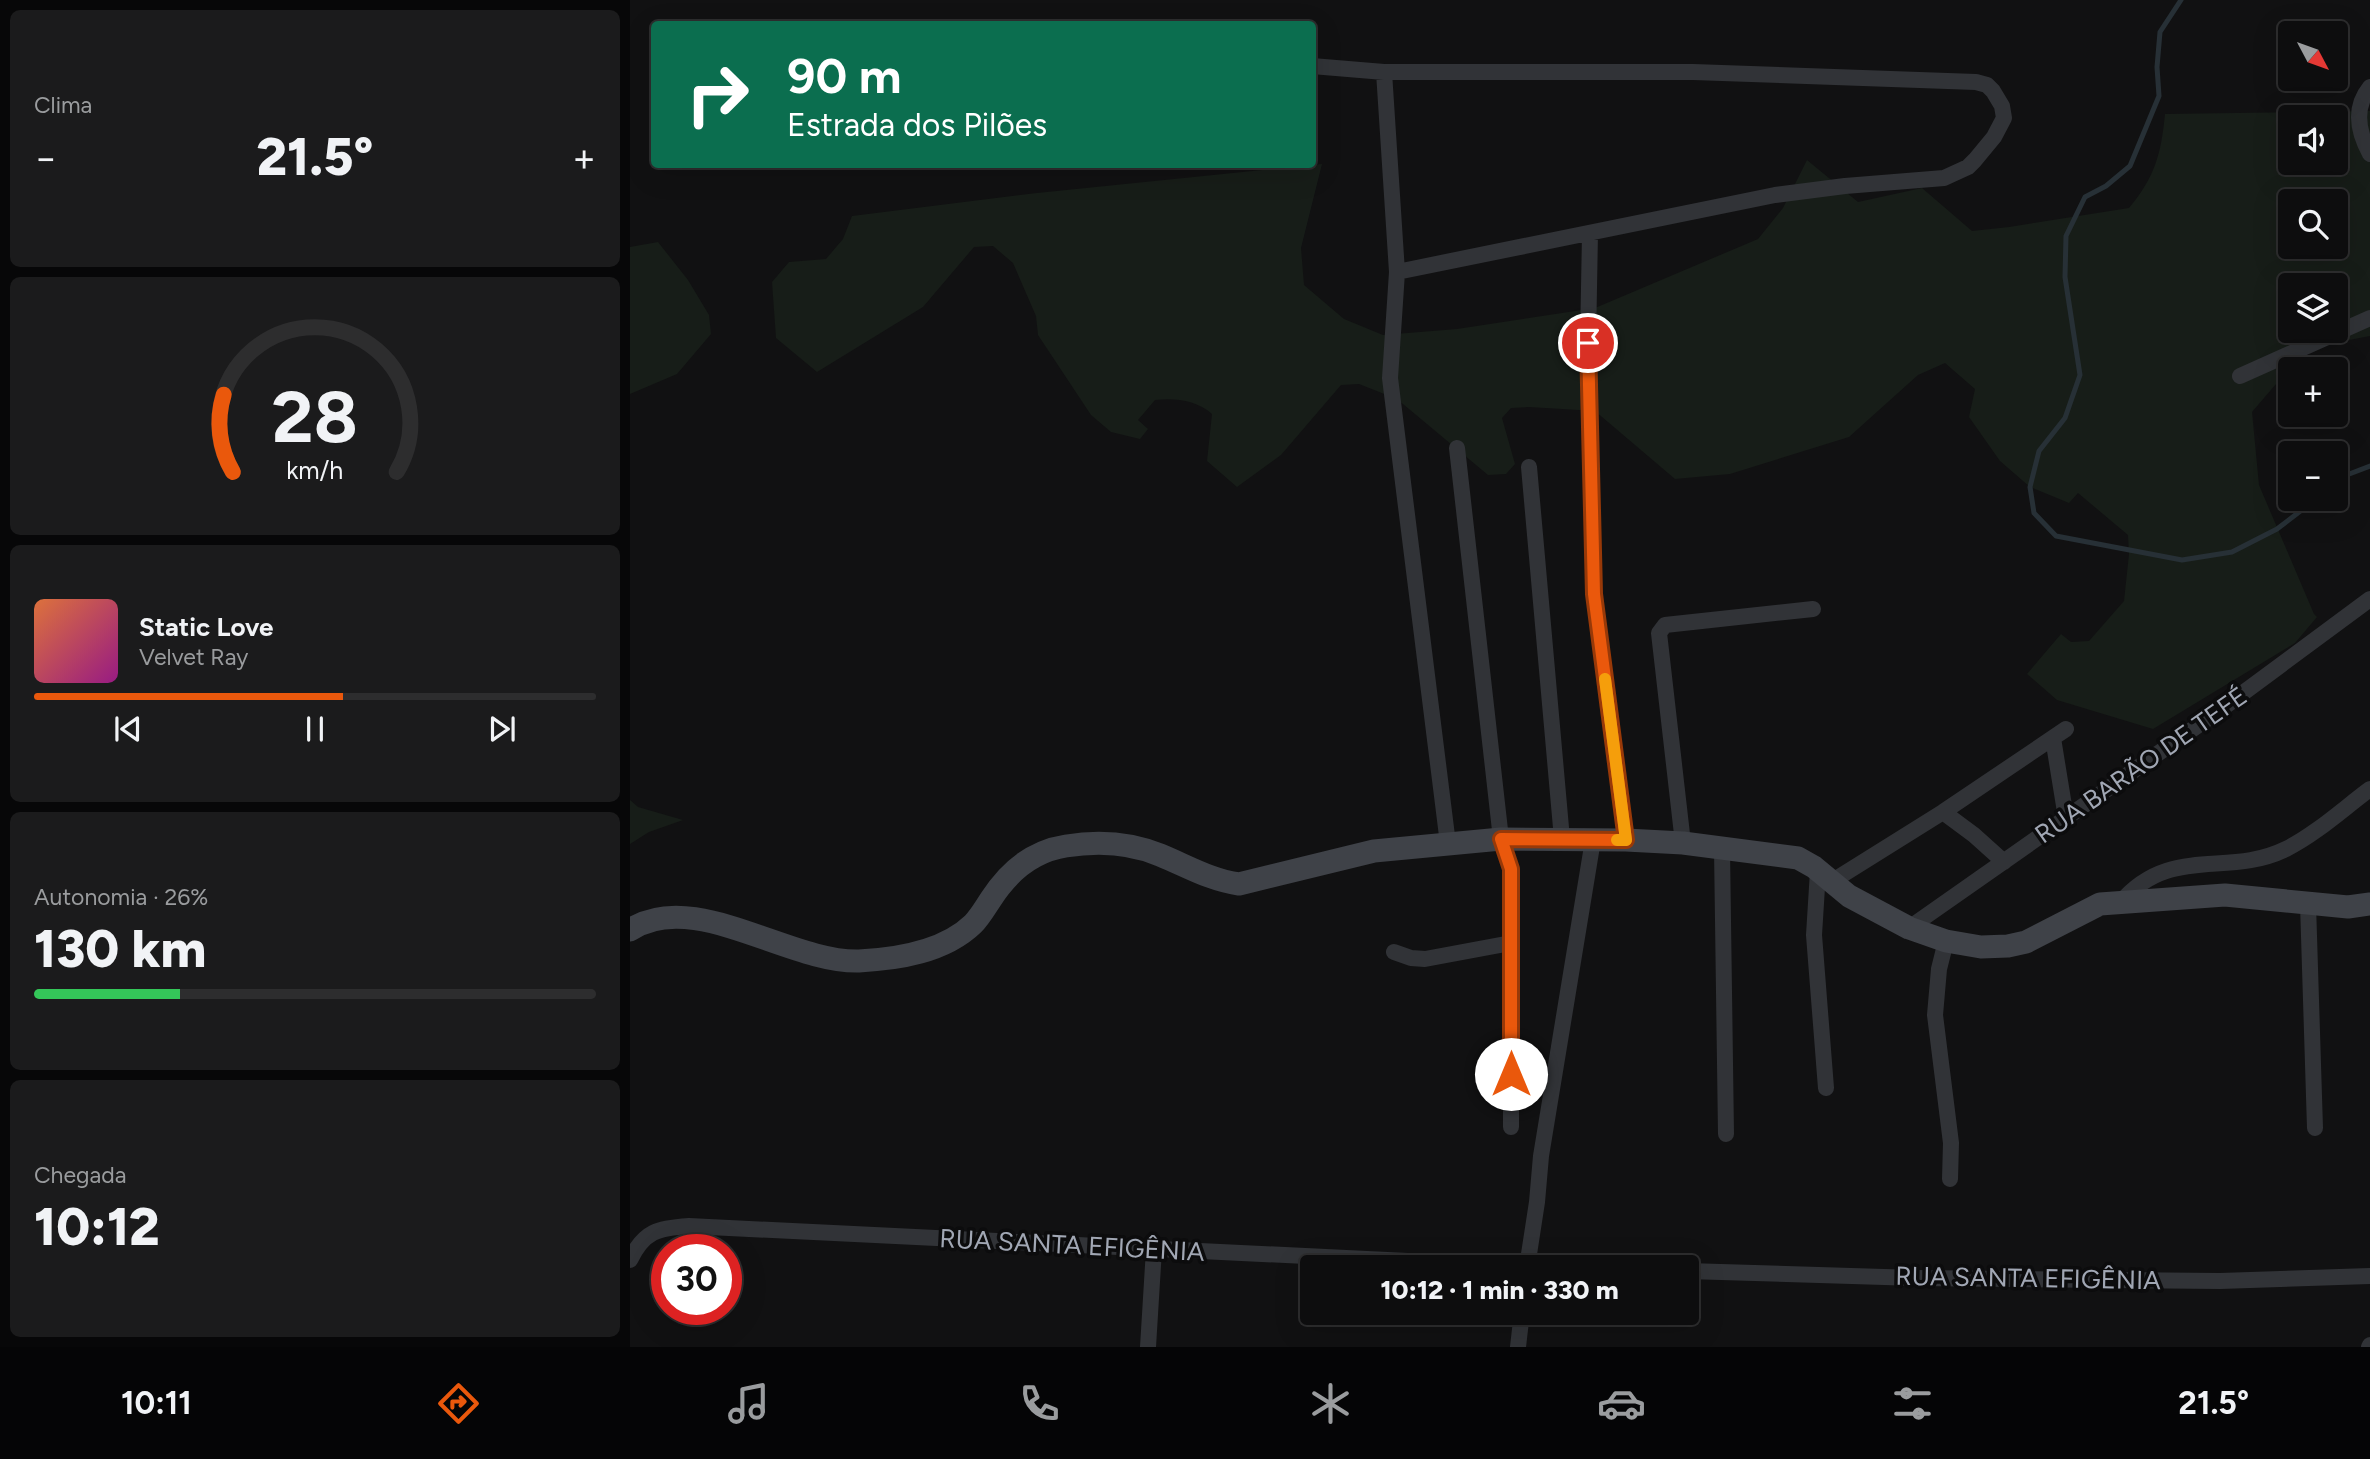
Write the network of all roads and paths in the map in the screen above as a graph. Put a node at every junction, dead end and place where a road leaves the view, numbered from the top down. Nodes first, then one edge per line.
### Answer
1 (1316, 66) edge
2 (1384, 72) junction
3 (2370, 87) edge
4 (2370, 154) edge
5 (1590, 233) junction
6 (1397, 272) junction
7 (2370, 317) edge
8 (2240, 376) dead end
9 (1457, 449) dead end
10 (1529, 467) dead end
11 (2370, 599) edge
12 (1813, 609) dead end
13 (2370, 789) edge
14 (1943, 812) junction
15 (2066, 818) junction
16 (1501, 839) junction
17 (1562, 839) junction
18 (1593, 840) junction
19 (1626, 840) junction
20 (1683, 843) junction
21 (1448, 844) junction
22 (1722, 849) junction
23 (2004, 862) junction
24 (1825, 877) junction
25 (2120, 903) junction
26 (2308, 904) junction
27 (2370, 904) edge
28 (1909, 928) junction
29 (630, 930) edge
30 (1946, 941) junction
31 (1511, 943) junction
32 (1394, 952) dead end
33 (1825, 1088) dead end
34 (1511, 1127) dead end
35 (2315, 1128) dead end
36 (1726, 1134) dead end
37 (1950, 1180) dead end
38 (1154, 1249) junction
39 (1530, 1255) edge
40 (1300, 1256) edge
41 (630, 1260) edge
42 (1699, 1270) edge
43 (2370, 1276) edge
44 (1521, 1325) edge
45 (1148, 1347) edge
46 (1518, 1347) edge

1 - 2 street
2 - 5 street
2 - 6 street
3 - 4 street
5 - 6 street
5 - 19 street
6 - 21 street
7 - 8 street
9 - 16 street
10 - 17 street
11 - 15 street, RUA BARÃO DE TEFÉ
12 - 20 street
13 - 25 street
14 - 15 street
14 - 23 street
14 - 24 street
15 - 23 street, RUA BARÃO DE TEFÉ
16 - 17 street
16 - 21 street
16 - 31 street
17 - 18 street
18 - 19 street
18 - 39 street
19 - 20 street
20 - 22 street
21 - 29 street
22 - 24 street
22 - 36 street
23 - 28 street, RUA BARÃO DE TEFÉ
24 - 28 street
24 - 33 street
25 - 26 street
25 - 30 street
26 - 27 street
26 - 35 street
28 - 30 street
30 - 37 street
31 - 32 street
31 - 34 street
38 - 40 street, RUA SANTA EFIGÊNIA
38 - 41 street, RUA SANTA EFIGÊNIA
38 - 45 street
42 - 43 street, RUA SANTA EFIGÊNIA
44 - 46 street

